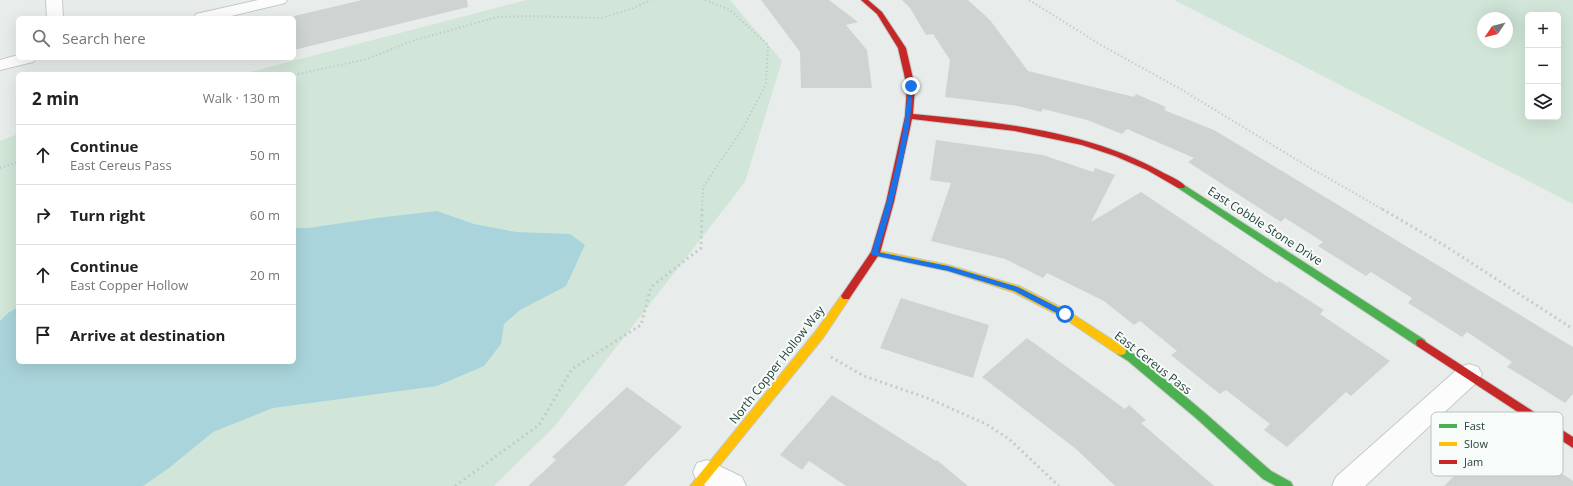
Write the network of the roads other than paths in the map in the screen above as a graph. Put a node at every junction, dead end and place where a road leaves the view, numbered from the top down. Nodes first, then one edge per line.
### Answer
1 (54, 0) edge
2 (279, 0) edge
3 (864, 0) edge
4 (54, 16) edge
5 (211, 16) edge
6 (19, 60) edge
7 (0, 65) edge
8 (909, 116) junction
9 (875, 254) junction
10 (1469, 374) junction
11 (1526, 412) edge
12 (1563, 436) edge
13 (1573, 443) edge
14 (702, 479) edge
15 (732, 486) edge
16 (1287, 486) edge
17 (1346, 486) edge

1 - 4 street
2 - 5 street
3 - 8 street, North Copper Hollow Way
6 - 7 street
8 - 9 street, North Copper Hollow Way
8 - 10 street, East Cobble Stone Drive
9 - 14 street, North Copper Hollow Way
9 - 16 street, East Cereus Pass
10 - 11 street, East Cobble Stone Drive
10 - 17 street
12 - 13 street, East Cobble Stone Drive
14 - 15 street

